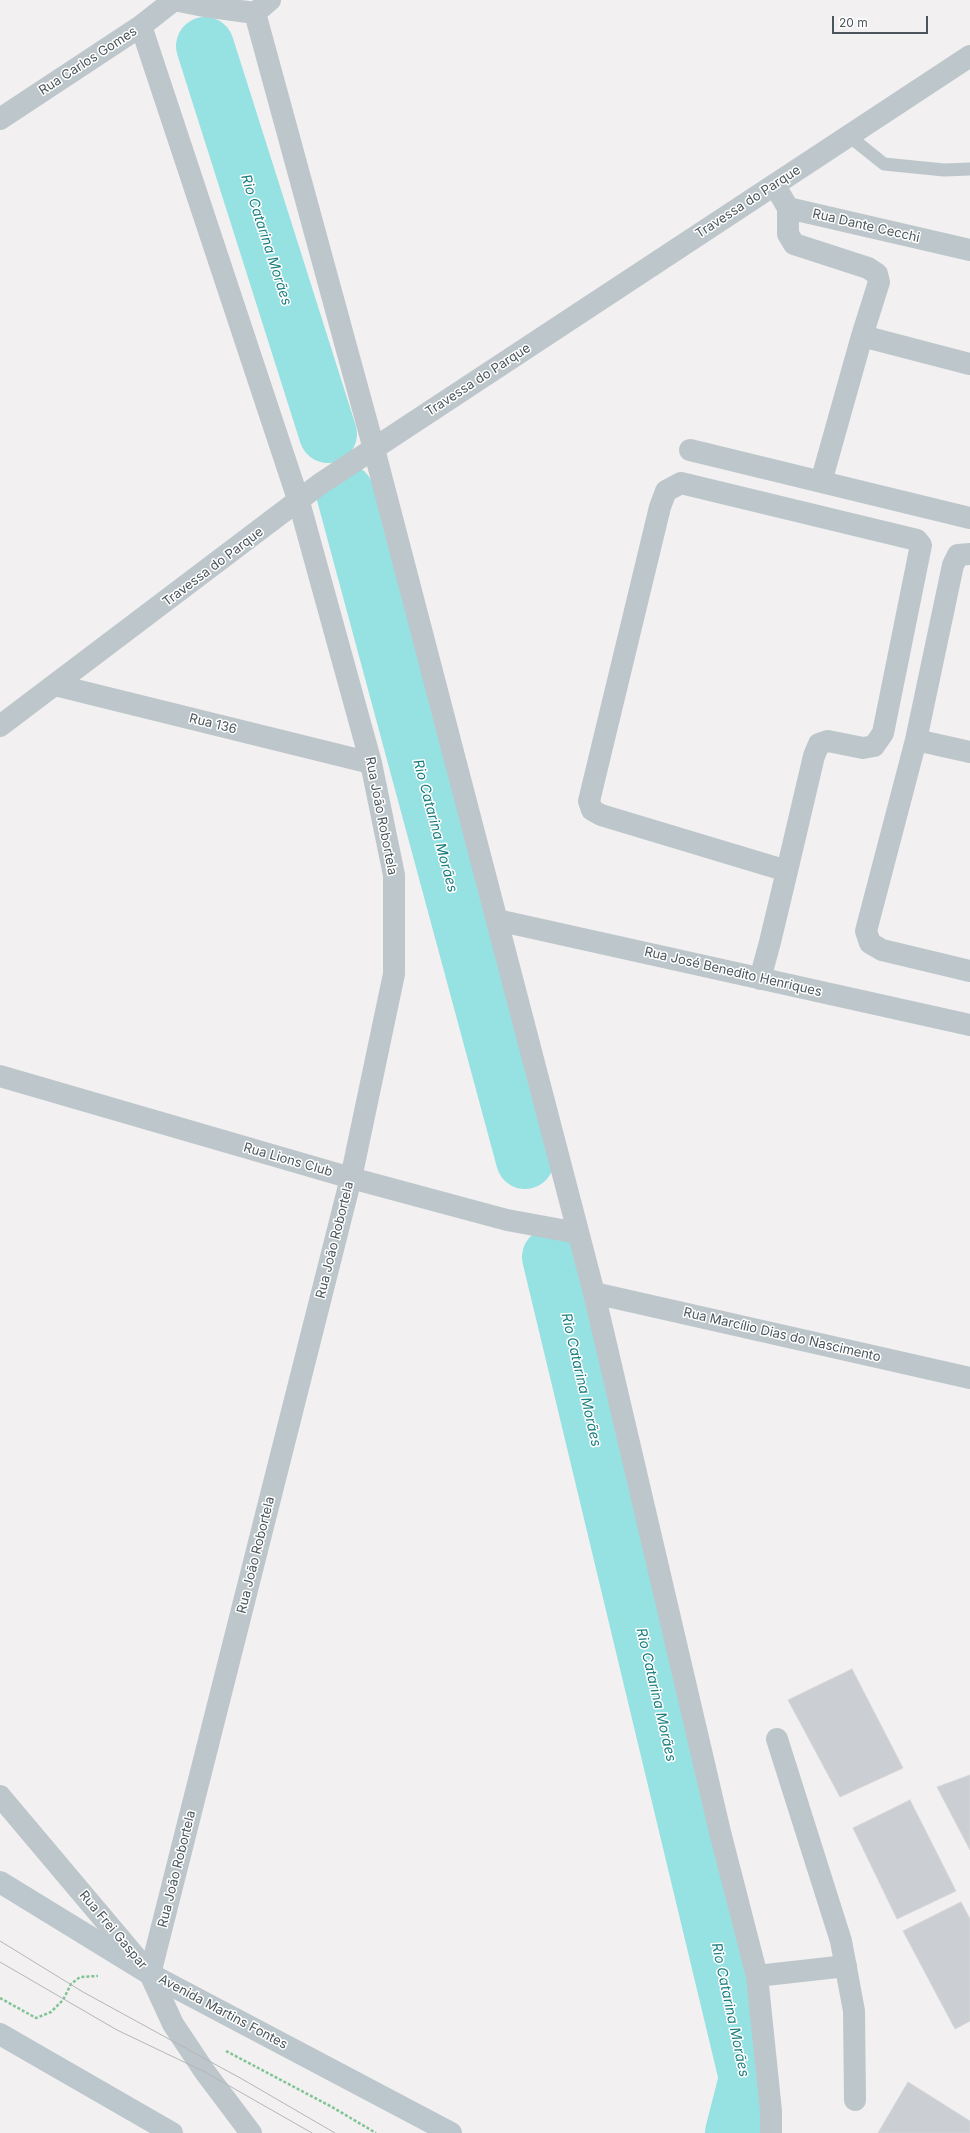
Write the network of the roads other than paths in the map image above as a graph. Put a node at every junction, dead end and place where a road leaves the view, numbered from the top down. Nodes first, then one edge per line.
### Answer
1 (174, 0) edge
2 (256, 8) edge
3 (141, 26) junction
4 (970, 56) edge
5 (0, 119) edge
6 (849, 136) junction
7 (970, 169) edge
8 (774, 185) junction
9 (788, 208) junction
10 (970, 250) edge
11 (862, 336) junction
12 (970, 364) edge
13 (374, 449) junction
14 (690, 450) dead end
15 (821, 482) junction
16 (299, 502) junction
17 (970, 518) edge
18 (970, 554) edge
19 (55, 685) junction
20 (0, 726) edge
21 (916, 740) junction
22 (970, 752) edge
23 (371, 763) junction
24 (787, 871) junction
25 (497, 920) junction
26 (970, 970) edge
27 (760, 978) junction
28 (970, 1025) edge
29 (0, 1076) edge
30 (351, 1178) junction
31 (578, 1233) junction
32 (594, 1293) junction
33 (970, 1378) edge
34 (777, 1739) dead end
35 (0, 1796) edge
36 (0, 1882) edge
37 (846, 1966) junction
38 (150, 1974) junction
39 (756, 1976) junction
40 (0, 2034) edge
41 (855, 2100) dead end
42 (172, 2133) edge
43 (251, 2133) edge
44 (451, 2133) edge
45 (771, 2133) edge

1 - 2 street
1 - 3 street, Rua Carlos Gomes
2 - 13 street
3 - 5 street, Rua Carlos Gomes
3 - 16 street, Rua João Robortela
4 - 6 street, Travessa do Parque
6 - 7 lane
6 - 8 street, Travessa do Parque
8 - 9 street
8 - 13 street, Travessa do Parque
9 - 10 street, Rua Dante Cecchi
9 - 11 street
11 - 12 street
11 - 15 street
13 - 16 street, Travessa do Parque
13 - 25 street
14 - 15 street
15 - 17 street
16 - 19 street, Travessa do Parque
16 - 23 street, Rua João Robortela
18 - 21 street
19 - 20 street, Travessa do Parque
19 - 23 street, Rua 136
21 - 22 street
21 - 26 street
23 - 30 street, Rua João Robortela
24 - 24 street
24 - 27 street
25 - 27 street, Rua José Benedito Henriques
25 - 31 street
27 - 28 street, Rua José Benedito Henriques
29 - 30 street, Rua Lions Club
30 - 31 street, Rua Lions Club
30 - 38 street, Rua João Robortela
31 - 32 street
32 - 33 street, Rua Marcílio Dias do Nascimento
32 - 39 street
34 - 37 street
35 - 38 street, Rua Frei Gaspar
36 - 38 main road, Avenida Martins Fontes
37 - 39 street
37 - 41 street
38 - 43 street, Rua Frei Gaspar
38 - 44 main road, Avenida Martins Fontes
39 - 45 street
40 - 42 main road

